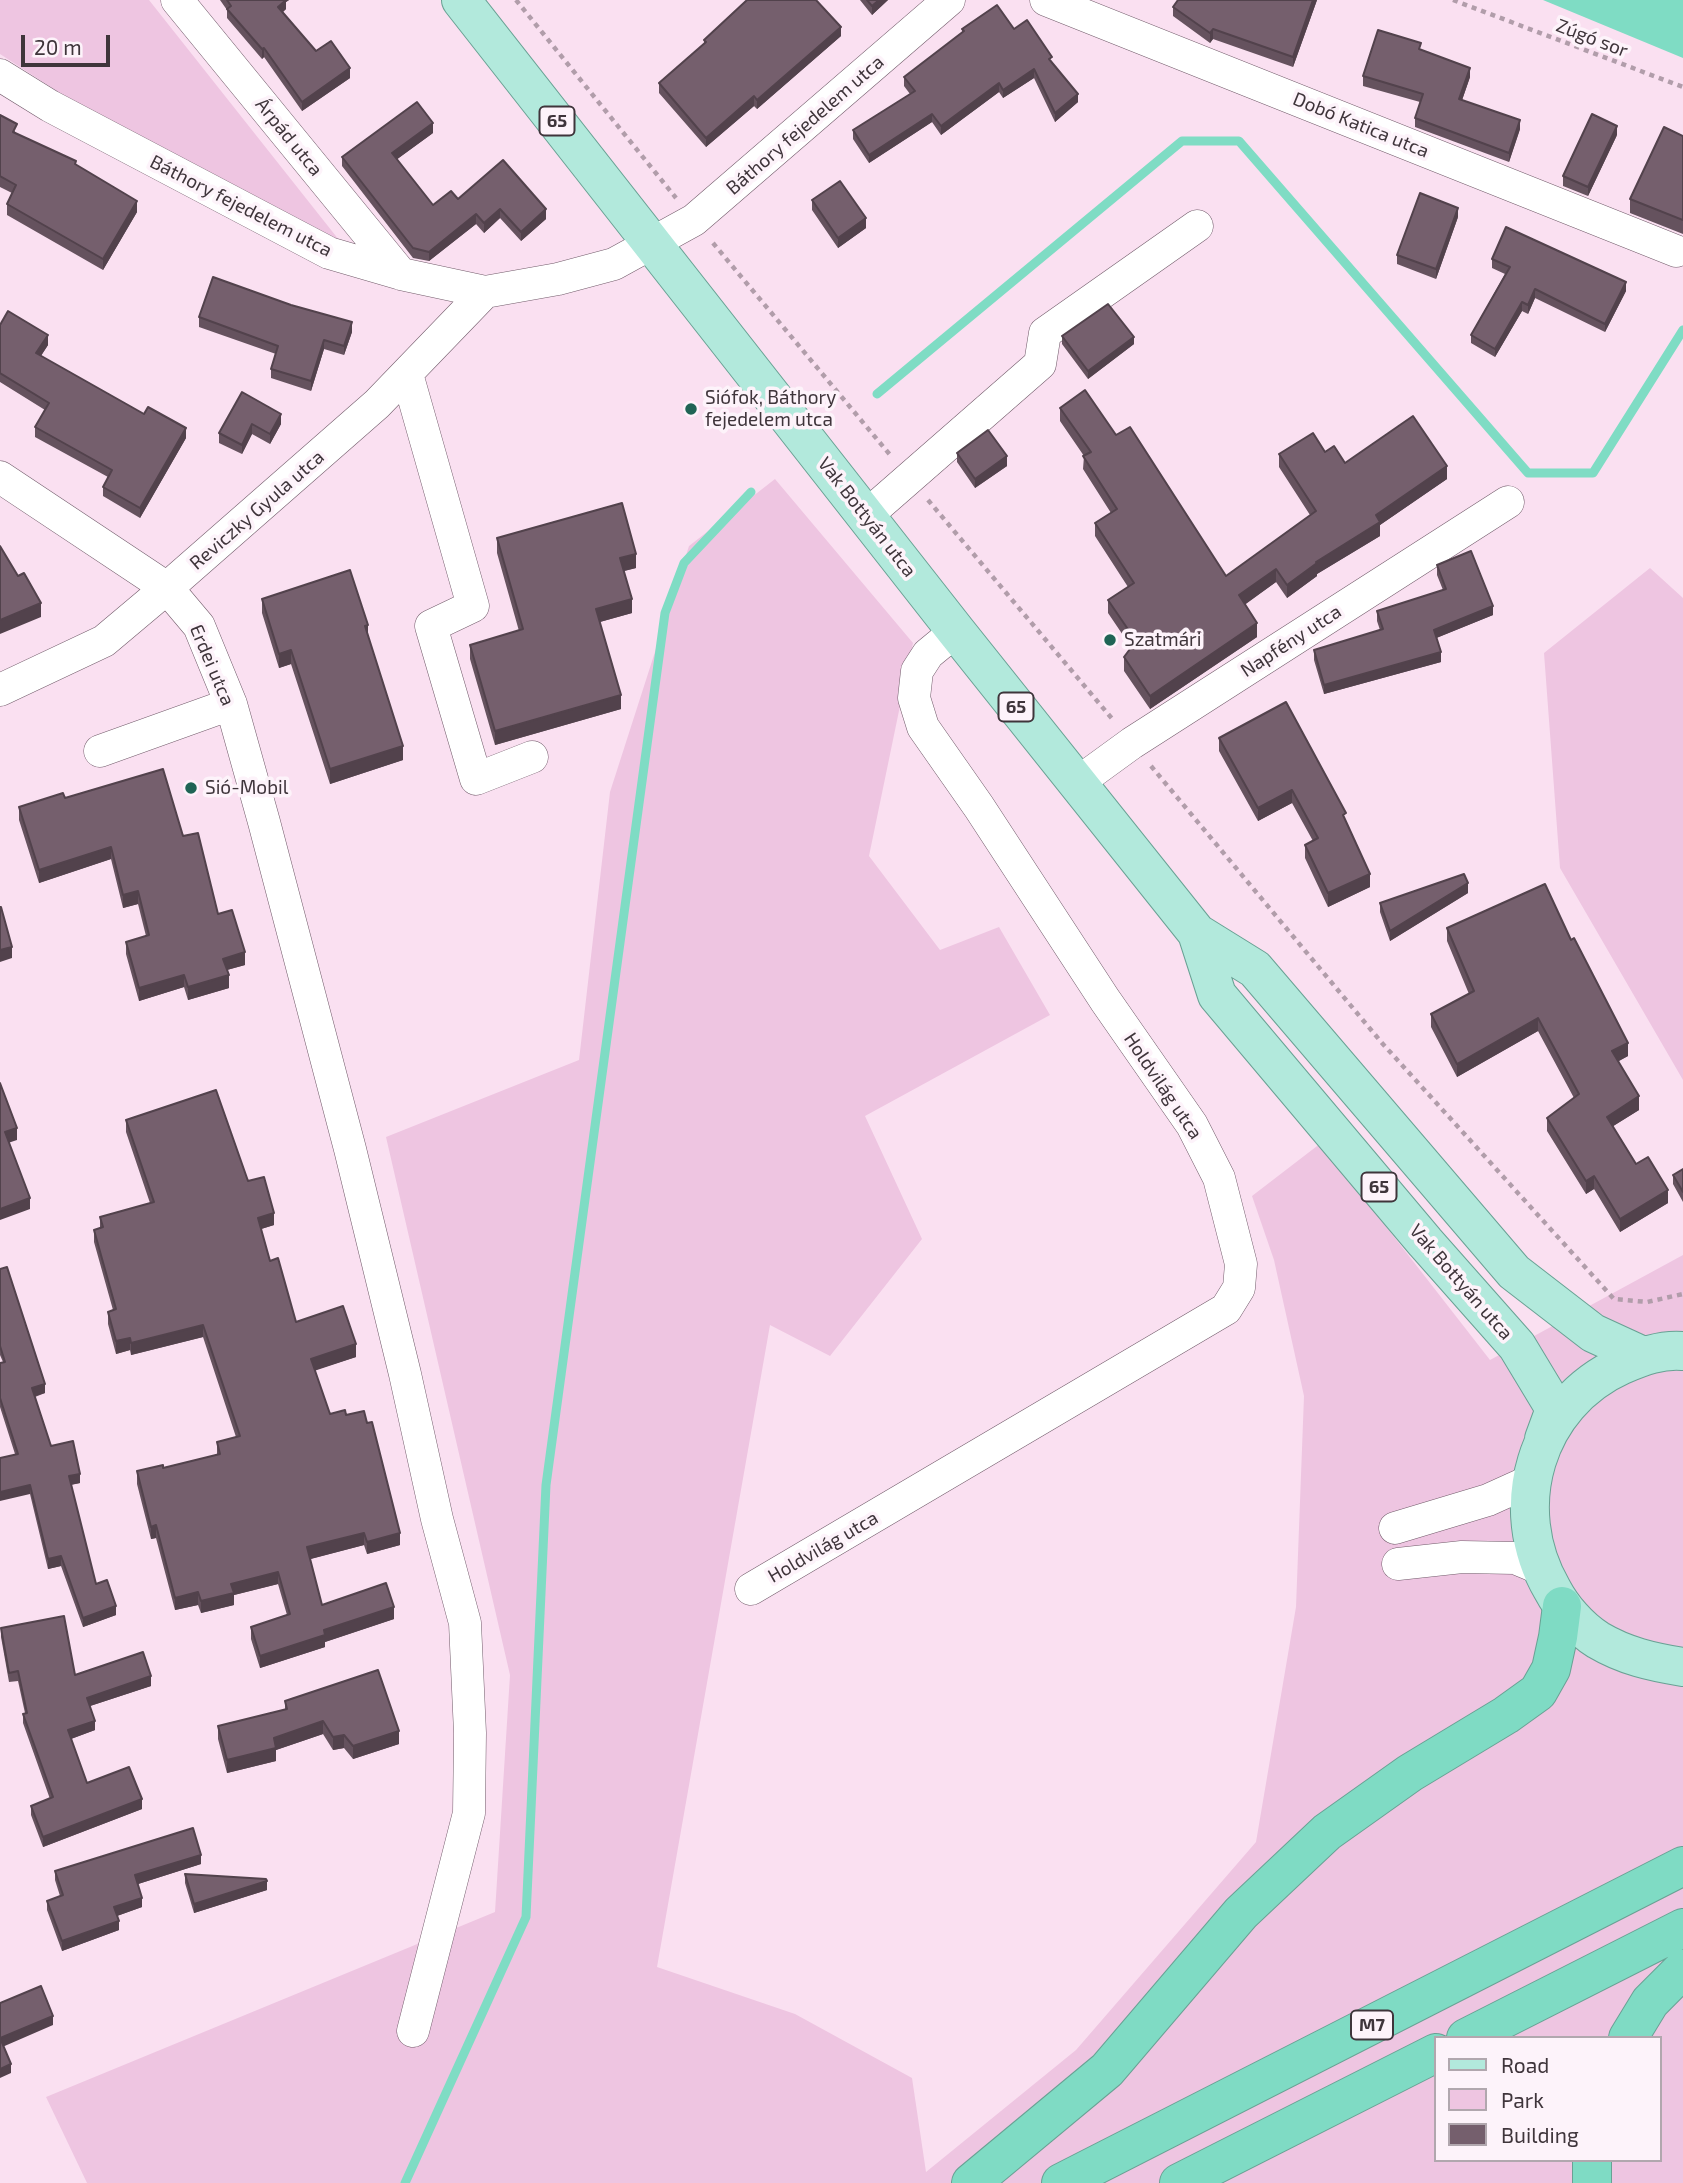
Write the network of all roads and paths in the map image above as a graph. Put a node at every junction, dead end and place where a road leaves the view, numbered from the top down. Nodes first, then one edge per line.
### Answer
1 (177, 0) edge
2 (461, 0) edge
3 (516, 0) edge
4 (949, 0) edge
5 (1046, 0) edge
6 (1453, 0) edge
7 (0, 75) edge
8 (1683, 87) edge
9 (694, 220) junction
10 (1197, 226) dead end
11 (652, 243) junction
12 (1675, 251) dead end
13 (401, 274) junction
14 (485, 292) junction
15 (407, 374) junction
16 (0, 477) edge
17 (1508, 502) dead end
18 (866, 516) junction
19 (167, 588) junction
20 (956, 631) junction
21 (0, 690) edge
22 (231, 704) junction
23 (100, 751) dead end
24 (532, 757) dead end
25 (1077, 783) junction
26 (1197, 933) junction
27 (1683, 1294) edge
28 (1614, 1299) dead end
29 (1670, 1351) edge
30 (1544, 1439) junction
31 (1531, 1481) junction
32 (1395, 1528) dead end
33 (1398, 1564) dead end
34 (1539, 1568) junction
35 (751, 1589) dead end
36 (1562, 1606) junction
37 (1683, 1668) edge
38 (1683, 1866) edge
39 (1683, 1928) edge
40 (1683, 1969) edge
41 (413, 2031) dead end
42 (1470, 2036) edge
43 (1629, 2036) edge
44 (1434, 2054) edge
45 (1592, 2162) edge
46 (971, 2183) edge
47 (1061, 2183) edge
48 (1179, 2183) edge
49 (1592, 2183) edge

1 - 13 street, Árpád utca
2 - 11 main road, Vak Bottyán utca / 65
3 - 9 path
4 - 9 street, Báthory fejedelem utca
5 - 12 street, Dobó Katica utca
6 - 8 path, Zúgó sor
7 - 13 street, Báthory fejedelem utca
9 - 11 street, Báthory fejedelem utca
10 - 18 street
11 - 14 street, Báthory fejedelem utca
11 - 18 main road, Vak Bottyán utca / 65
13 - 14 street, Báthory fejedelem utca
14 - 15 street, Reviczky Gyula utca
15 - 19 street, Reviczky Gyula utca
15 - 24 street
16 - 19 street, Erdei utca
17 - 25 street, Napfény utca
18 - 20 main road, Vak Bottyán utca / 65
19 - 21 street, Reviczky Gyula utca
19 - 22 street, Erdei utca
20 - 25 main road, Vak Bottyán utca / 65
20 - 35 street, Holdvilág utca
22 - 23 street
22 - 41 street, Erdei utca
25 - 26 main road, Vak Bottyán utca / 65
26 - 29 main road, Vak Bottyán utca / 65
26 - 30 main road, Vak Bottyán utca / 65
27 - 28 path
29 - 30 main road, 65
30 - 31 main road, 65
31 - 32 street
31 - 34 main road, 65
33 - 34 street
34 - 36 main road, 65
36 - 37 main road, 65
36 - 46 highway
38 - 47 highway, M7
39 - 42 highway
40 - 43 highway
44 - 48 highway
45 - 49 highway

